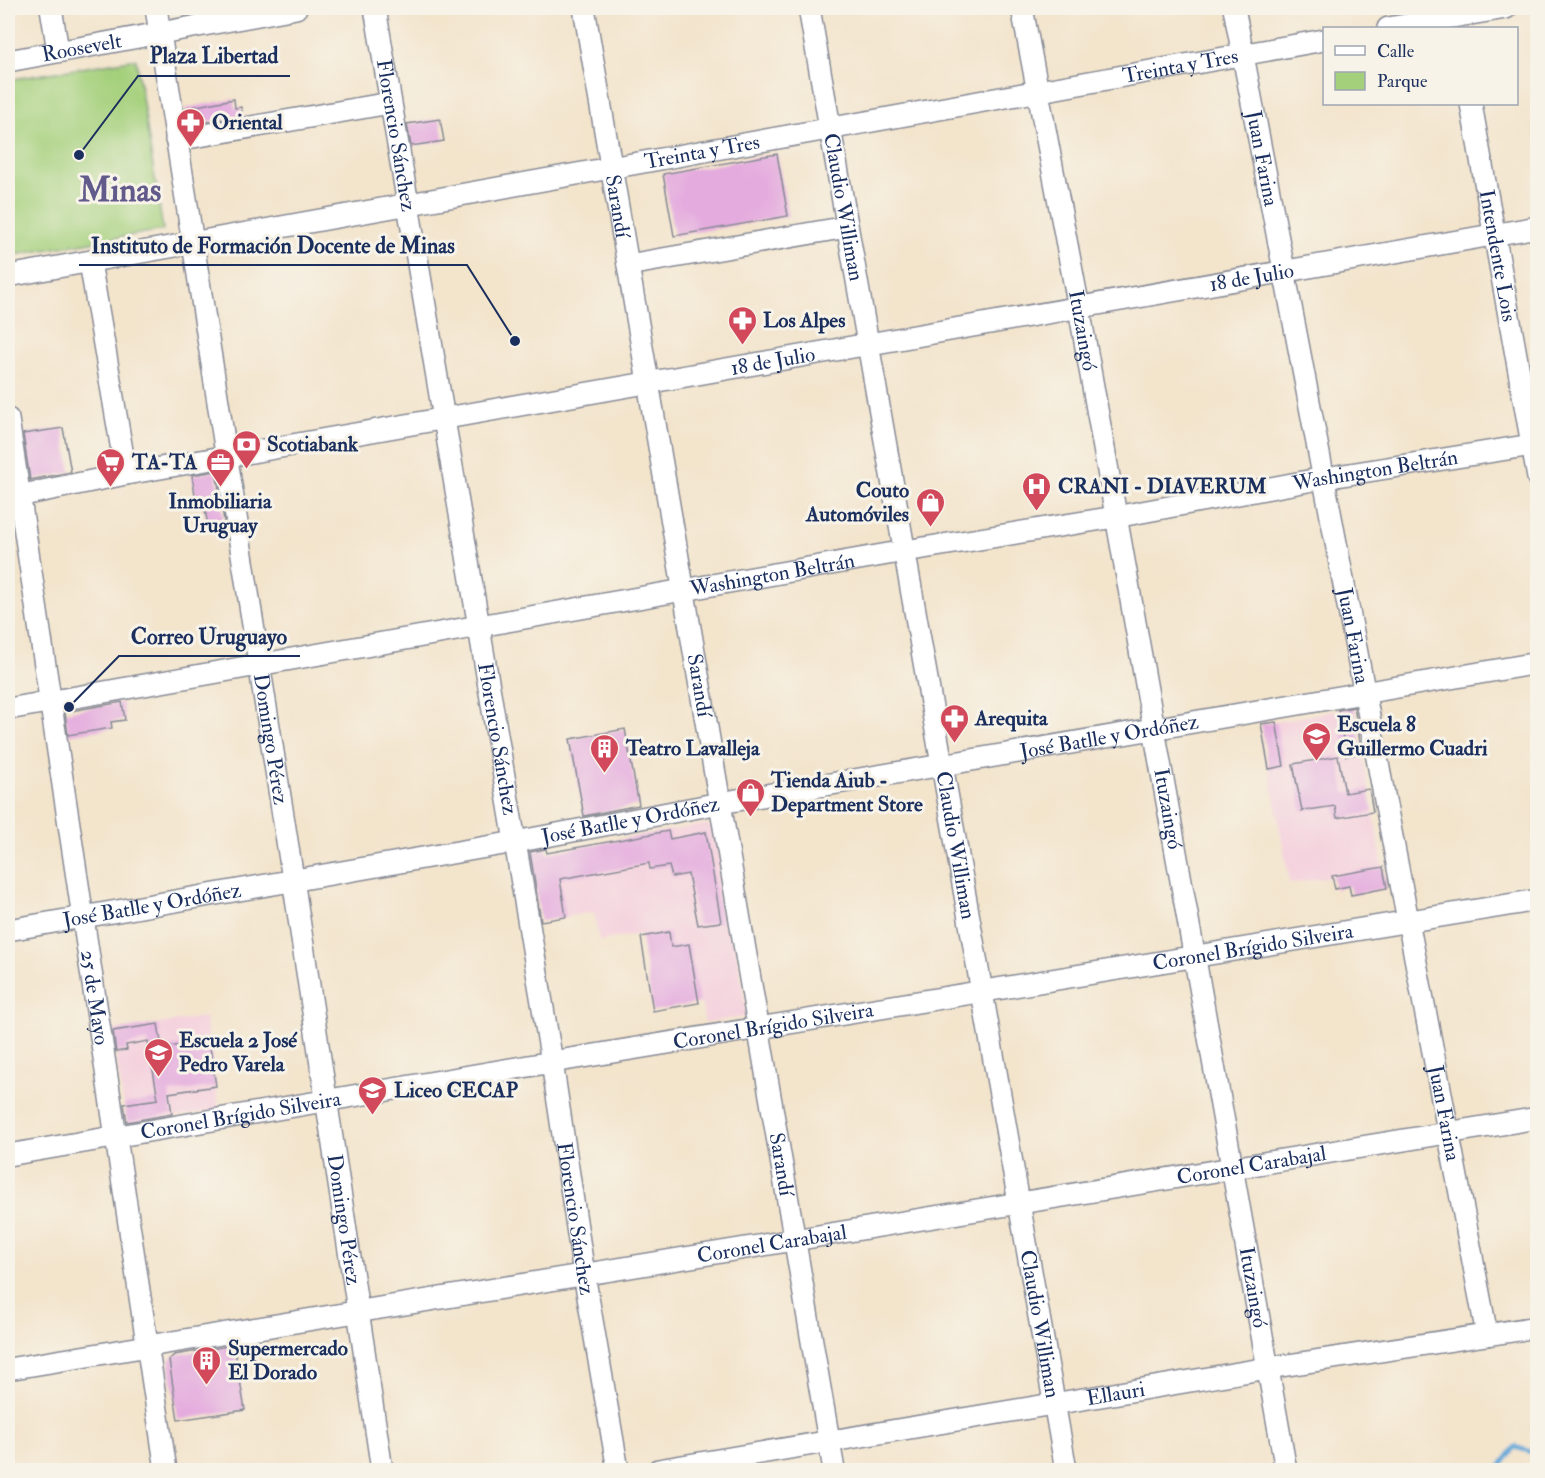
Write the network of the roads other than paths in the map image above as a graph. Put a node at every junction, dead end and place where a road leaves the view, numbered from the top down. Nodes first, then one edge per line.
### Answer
1 (51, 8) edge
2 (156, 8) edge
3 (296, 8) edge
4 (375, 8) edge
5 (584, 8) edge
6 (808, 8) edge
7 (1022, 8) edge
8 (1234, 8) edge
9 (1506, 8) edge
10 (1456, 17) edge
11 (1394, 27) edge
12 (160, 32) junction
13 (1323, 40) edge
14 (58, 51) junction
15 (1243, 54) junction
16 (8, 61) edge
17 (1038, 93) junction
18 (390, 103) junction
19 (1471, 105) edge
20 (830, 129) junction
21 (176, 140) junction
22 (611, 168) junction
23 (407, 205) junction
24 (847, 227) junction
25 (1538, 227) edge
26 (1495, 235) junction
27 (192, 243) junction
28 (90, 262) junction
29 (628, 265) junction
30 (1284, 271) junction
31 (8, 276) edge
32 (1079, 308) junction
33 (868, 344) junction
34 (648, 383) junction
35 (443, 418) junction
36 (8, 419) edge
37 (1535, 445) edge
38 (227, 457) junction
39 (126, 474) junction
40 (1323, 478) junction
41 (1538, 478) edge
42 (14, 497) edge
43 (1115, 517) junction
44 (904, 551) junction
45 (684, 590) junction
46 (477, 626) junction
47 (1538, 663) edge
48 (259, 666) junction
49 (1364, 691) junction
50 (50, 702) junction
51 (8, 709) edge
52 (1153, 730) junction
53 (942, 766) junction
54 (720, 803) junction
55 (515, 842) junction
56 (293, 879) junction
57 (1538, 900) edge
58 (83, 918) junction
59 (1408, 920) junction
60 (8, 930) edge
61 (1194, 956) junction
62 (982, 990) junction
63 (758, 1028) junction
64 (552, 1062) junction
65 (326, 1100) junction
66 (1538, 1118) edge
67 (1448, 1131) junction
68 (117, 1138) junction
69 (8, 1155) edge
70 (1234, 1168) junction
71 (1019, 1202) junction
72 (794, 1239) junction
73 (584, 1274) junction
74 (359, 1313) junction
75 (1538, 1327) edge
76 (1486, 1335) junction
77 (146, 1346) junction
78 (1268, 1368) junction
79 (8, 1369) edge
80 (1055, 1406) junction
81 (829, 1443) junction
82 (166, 1470) edge
83 (382, 1470) edge
84 (618, 1470) edge
85 (658, 1470) edge
86 (834, 1470) edge
87 (1066, 1470) edge
88 (1286, 1470) edge

1 - 14 street
2 - 12 street, Domingo Pérez
3 - 12 street, Roosevelt
4 - 18 street, Florencio Sánchez
5 - 22 street, Sarandí
6 - 20 street, Claudio Williman
7 - 17 street, Ituzaingó
8 - 15 street, Juan Farina
9 - 10 street
10 - 11 street
12 - 14 street, Roosevelt
12 - 21 street, Domingo Pérez
13 - 15 street, Treinta y Tres
14 - 16 street, Roosevelt
15 - 17 street, Treinta y Tres
15 - 30 street, Juan Farina
17 - 20 street, Treinta y Tres
17 - 32 street, Ituzaingó
18 - 21 street
18 - 23 street, Florencio Sánchez
19 - 26 street, Intendente Lois
20 - 22 street, Treinta y Tres
20 - 24 street, Claudio Williman
21 - 27 street, Domingo Pérez
22 - 23 street, Treinta y Tres
22 - 29 street, Sarandí
23 - 27 street, Treinta y Tres
23 - 35 street, Florencio Sánchez
24 - 29 street
24 - 33 street, Claudio Williman
25 - 26 street, 18 de Julio
26 - 30 street, 18 de Julio
26 - 37 street, Intendente Lois
27 - 28 street, Treinta y Tres
27 - 38 street, Domingo Pérez
28 - 31 street, Treinta y Tres
28 - 39 street
29 - 34 street, Sarandí
30 - 32 street, 18 de Julio
30 - 40 street, Juan Farina
32 - 33 street, 18 de Julio
32 - 43 street, Ituzaingó
33 - 34 street, 18 de Julio
33 - 44 street, Claudio Williman
34 - 35 street, 18 de Julio
34 - 45 street, Sarandí
35 - 38 street, 18 de Julio
35 - 46 street, Florencio Sánchez
36 - 42 street, 25 de Mayo
37 - 40 street, Washington Beltrán
37 - 41 street, Intendente Lois
38 - 39 street, 18 de Julio
38 - 48 street, Domingo Pérez
39 - 42 street, 18 de Julio
40 - 43 street, Washington Beltrán
40 - 49 street, Juan Farina
42 - 50 street, 25 de Mayo
43 - 44 street, Washington Beltrán
43 - 52 street, Ituzaingó
44 - 45 street, Washington Beltrán
44 - 53 street, Claudio Williman
45 - 46 street, Washington Beltrán
45 - 54 street, Sarandí
46 - 48 street, Washington Beltrán
46 - 55 street, Florencio Sánchez
47 - 49 street, José Batlle y Ordóñez
48 - 50 street, Washington Beltrán
48 - 56 street, Domingo Pérez
49 - 52 street, José Batlle y Ordóñez
49 - 59 street, Juan Farina
50 - 51 street, Washington Beltrán
50 - 58 street, 25 de Mayo
52 - 53 street, José Batlle y Ordóñez
52 - 61 street, Ituzaingó
53 - 54 street, José Batlle y Ordóñez
53 - 62 street, Claudio Williman
54 - 55 street, José Batlle y Ordóñez
54 - 63 street, Sarandí
55 - 56 street, José Batlle y Ordóñez
55 - 64 street, Florencio Sánchez
56 - 58 street, José Batlle y Ordóñez
56 - 65 street, Domingo Pérez
57 - 59 street, Coronel Brígido Silveira
58 - 60 street, José Batlle y Ordóñez
58 - 68 street, 25 de Mayo
59 - 61 street, Coronel Brígido Silveira
59 - 67 street, Juan Farina
61 - 62 street, Coronel Brígido Silveira
61 - 70 street, Ituzaingó
62 - 63 street, Coronel Brígido Silveira
62 - 71 street, Claudio Williman
63 - 64 street, Coronel Brígido Silveira
63 - 72 street, Sarandí
64 - 65 street, Coronel Brígido Silveira
64 - 73 street, Florencio Sánchez
65 - 68 street, Coronel Brígido Silveira
65 - 74 street, Domingo Pérez
66 - 67 street, Coronel Carabajal
67 - 70 street, Coronel Carabajal
67 - 76 street, Juan Farina
68 - 69 street, Coronel Brígido Silveira
68 - 77 street, 25 de Mayo
70 - 71 street, Coronel Carabajal
70 - 78 street, Ituzaingó
71 - 72 street, Coronel Carabajal
71 - 80 street, Claudio Williman
72 - 73 street, Coronel Carabajal
72 - 81 street, Sarandí
73 - 74 street, Coronel Carabajal
73 - 84 street, Florencio Sánchez
74 - 77 street, Coronel Carabajal
74 - 83 street, Domingo Pérez
75 - 76 street, Ellauri
76 - 78 street, Ellauri
77 - 79 street, Coronel Carabajal
77 - 82 street, 25 de Mayo
78 - 80 street, Ellauri
78 - 88 street, Ituzaingó
80 - 81 street, Ellauri
80 - 87 street, Claudio Williman
81 - 85 street, Ellauri
81 - 86 street, Sarandí

